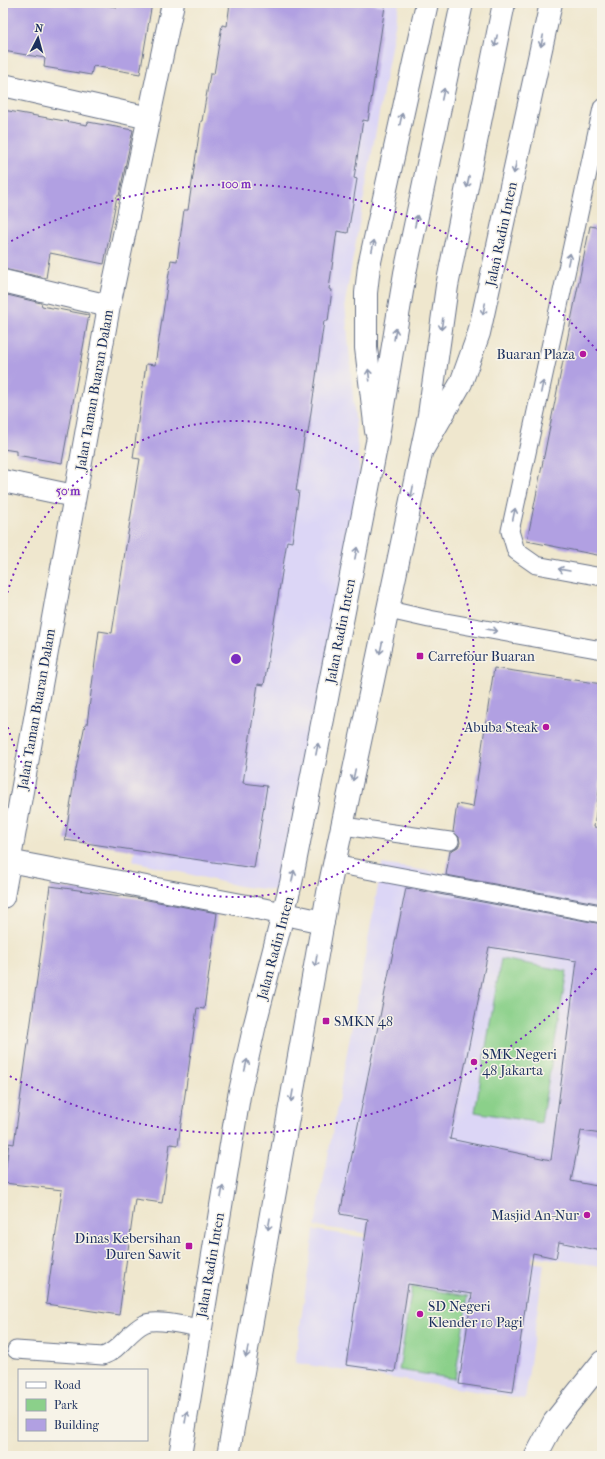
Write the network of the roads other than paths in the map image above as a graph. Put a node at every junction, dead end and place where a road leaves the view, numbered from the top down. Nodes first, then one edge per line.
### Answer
1 (173, 3) edge
2 (427, 3) edge
3 (462, 3) edge
4 (504, 3) edge
5 (551, 3) edge
6 (3, 85) edge
7 (602, 108) edge
8 (149, 118) junction
9 (3, 281) edge
10 (109, 306) junction
11 (377, 442) junction
12 (420, 454) junction
13 (3, 481) edge
14 (74, 496) junction
15 (602, 577) edge
16 (389, 610) junction
17 (602, 650) edge
18 (343, 826) junction
19 (450, 841) dead end
20 (6, 861) edge
21 (334, 864) junction
22 (3, 896) edge
23 (284, 914) junction
24 (601, 914) edge
25 (323, 922) junction
26 (200, 1328) junction
27 (16, 1350) dead end
28 (602, 1362) edge
29 (180, 1456) edge
30 (228, 1456) edge
31 (536, 1456) edge

1 - 8 main road, Jalan Taman Buaran Dalam
11 -> 2 main road, Jalan Radin Inten
11 -> 3 main road, Jalan Radin Inten
4 -> 12 main road, Jalan Radin Inten
5 -> 12 main road, Jalan Radin Inten
6 - 8 main road
15 -> 7 lane
8 - 10 main road, Jalan Taman Buaran Dalam
9 - 10 main road
10 - 14 main road, Jalan Taman Buaran Dalam
23 -> 11 main road, Jalan Radin Inten
12 -> 16 main road, Jalan Radin Inten
13 - 14 main road
14 - 20 main road, Jalan Taman Buaran Dalam
16 -> 17 lane
16 -> 18 main road, Jalan Radin Inten
18 - 19 lane
18 - 21 main road, Jalan Radin Inten
20 - 22 main road, Jalan Taman Buaran Dalam
20 - 23 main road
21 - 24 lane
21 - 25 main road, Jalan Radin Inten
23 - 25 main road
26 -> 23 main road, Jalan Radin Inten
25 -> 30 main road, Jalan Radin Inten
26 - 27 lane
29 -> 26 main road, Jalan Radin Inten
28 - 31 main road

